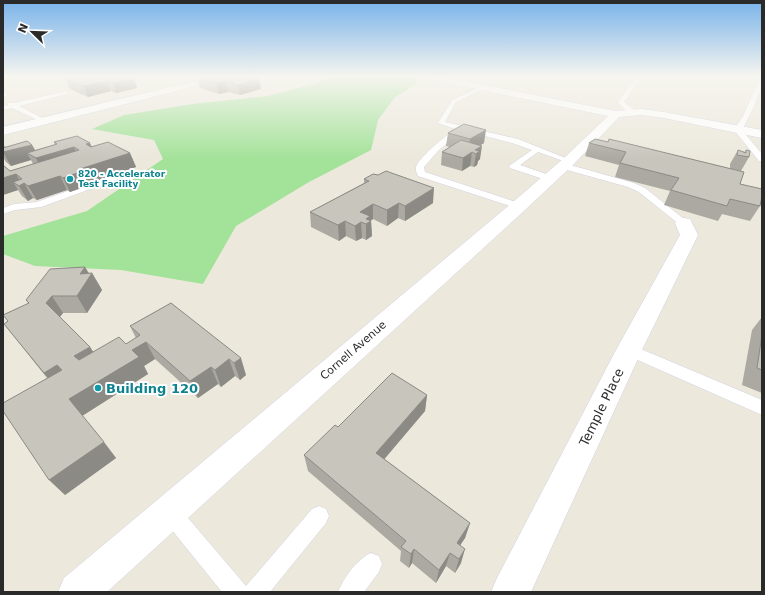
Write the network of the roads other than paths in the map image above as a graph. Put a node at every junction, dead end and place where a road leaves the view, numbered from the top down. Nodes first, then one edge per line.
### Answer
1 (18, 104) edge
2 (113, 104) edge
3 (453, 104) edge
4 (579, 104) edge
5 (622, 104) edge
6 (751, 104) edge
7 (13, 105) junction
8 (3, 108) edge
9 (626, 112) junction
10 (44, 121) junction
11 (461, 128) junction
12 (738, 130) junction
13 (3, 131) edge
14 (762, 134) edge
15 (538, 149) junction
16 (762, 159) edge
17 (560, 168) junction
18 (129, 172) dead end
19 (519, 206) junction
20 (3, 211) edge
21 (684, 223) joint
22 (629, 350) junction
23 (762, 408) edge
24 (169, 511) junction
25 (319, 516) dead end
26 (371, 564) dead end
27 (78, 592) edge
28 (237, 592) edge
29 (255, 592) edge
30 (350, 592) edge
31 (511, 592) edge

1 - 7 lane
2 - 10 street
3 - 11 lane
4 - 9 street
5 - 9 lane
6 - 12 lane
7 - 8 lane
7 - 10 lane
9 - 12 street
9 - 17 street, Cornell Avenue
10 - 13 street
11 - 15 lane
11 - 19 lane
12 - 14 street
12 - 16 lane
15 - 17 lane
15 - 17 lane
17 - 19 street, Cornell Avenue
17 - 21 lane
18 - 20 lane
19 - 24 street, Cornell Avenue
21 - 22 street, Temple Place
22 - 23 lane
22 - 31 street, Temple Place
24 - 27 street, Cornell Avenue
24 - 28 lane
25 - 29 lane
26 - 30 lane

